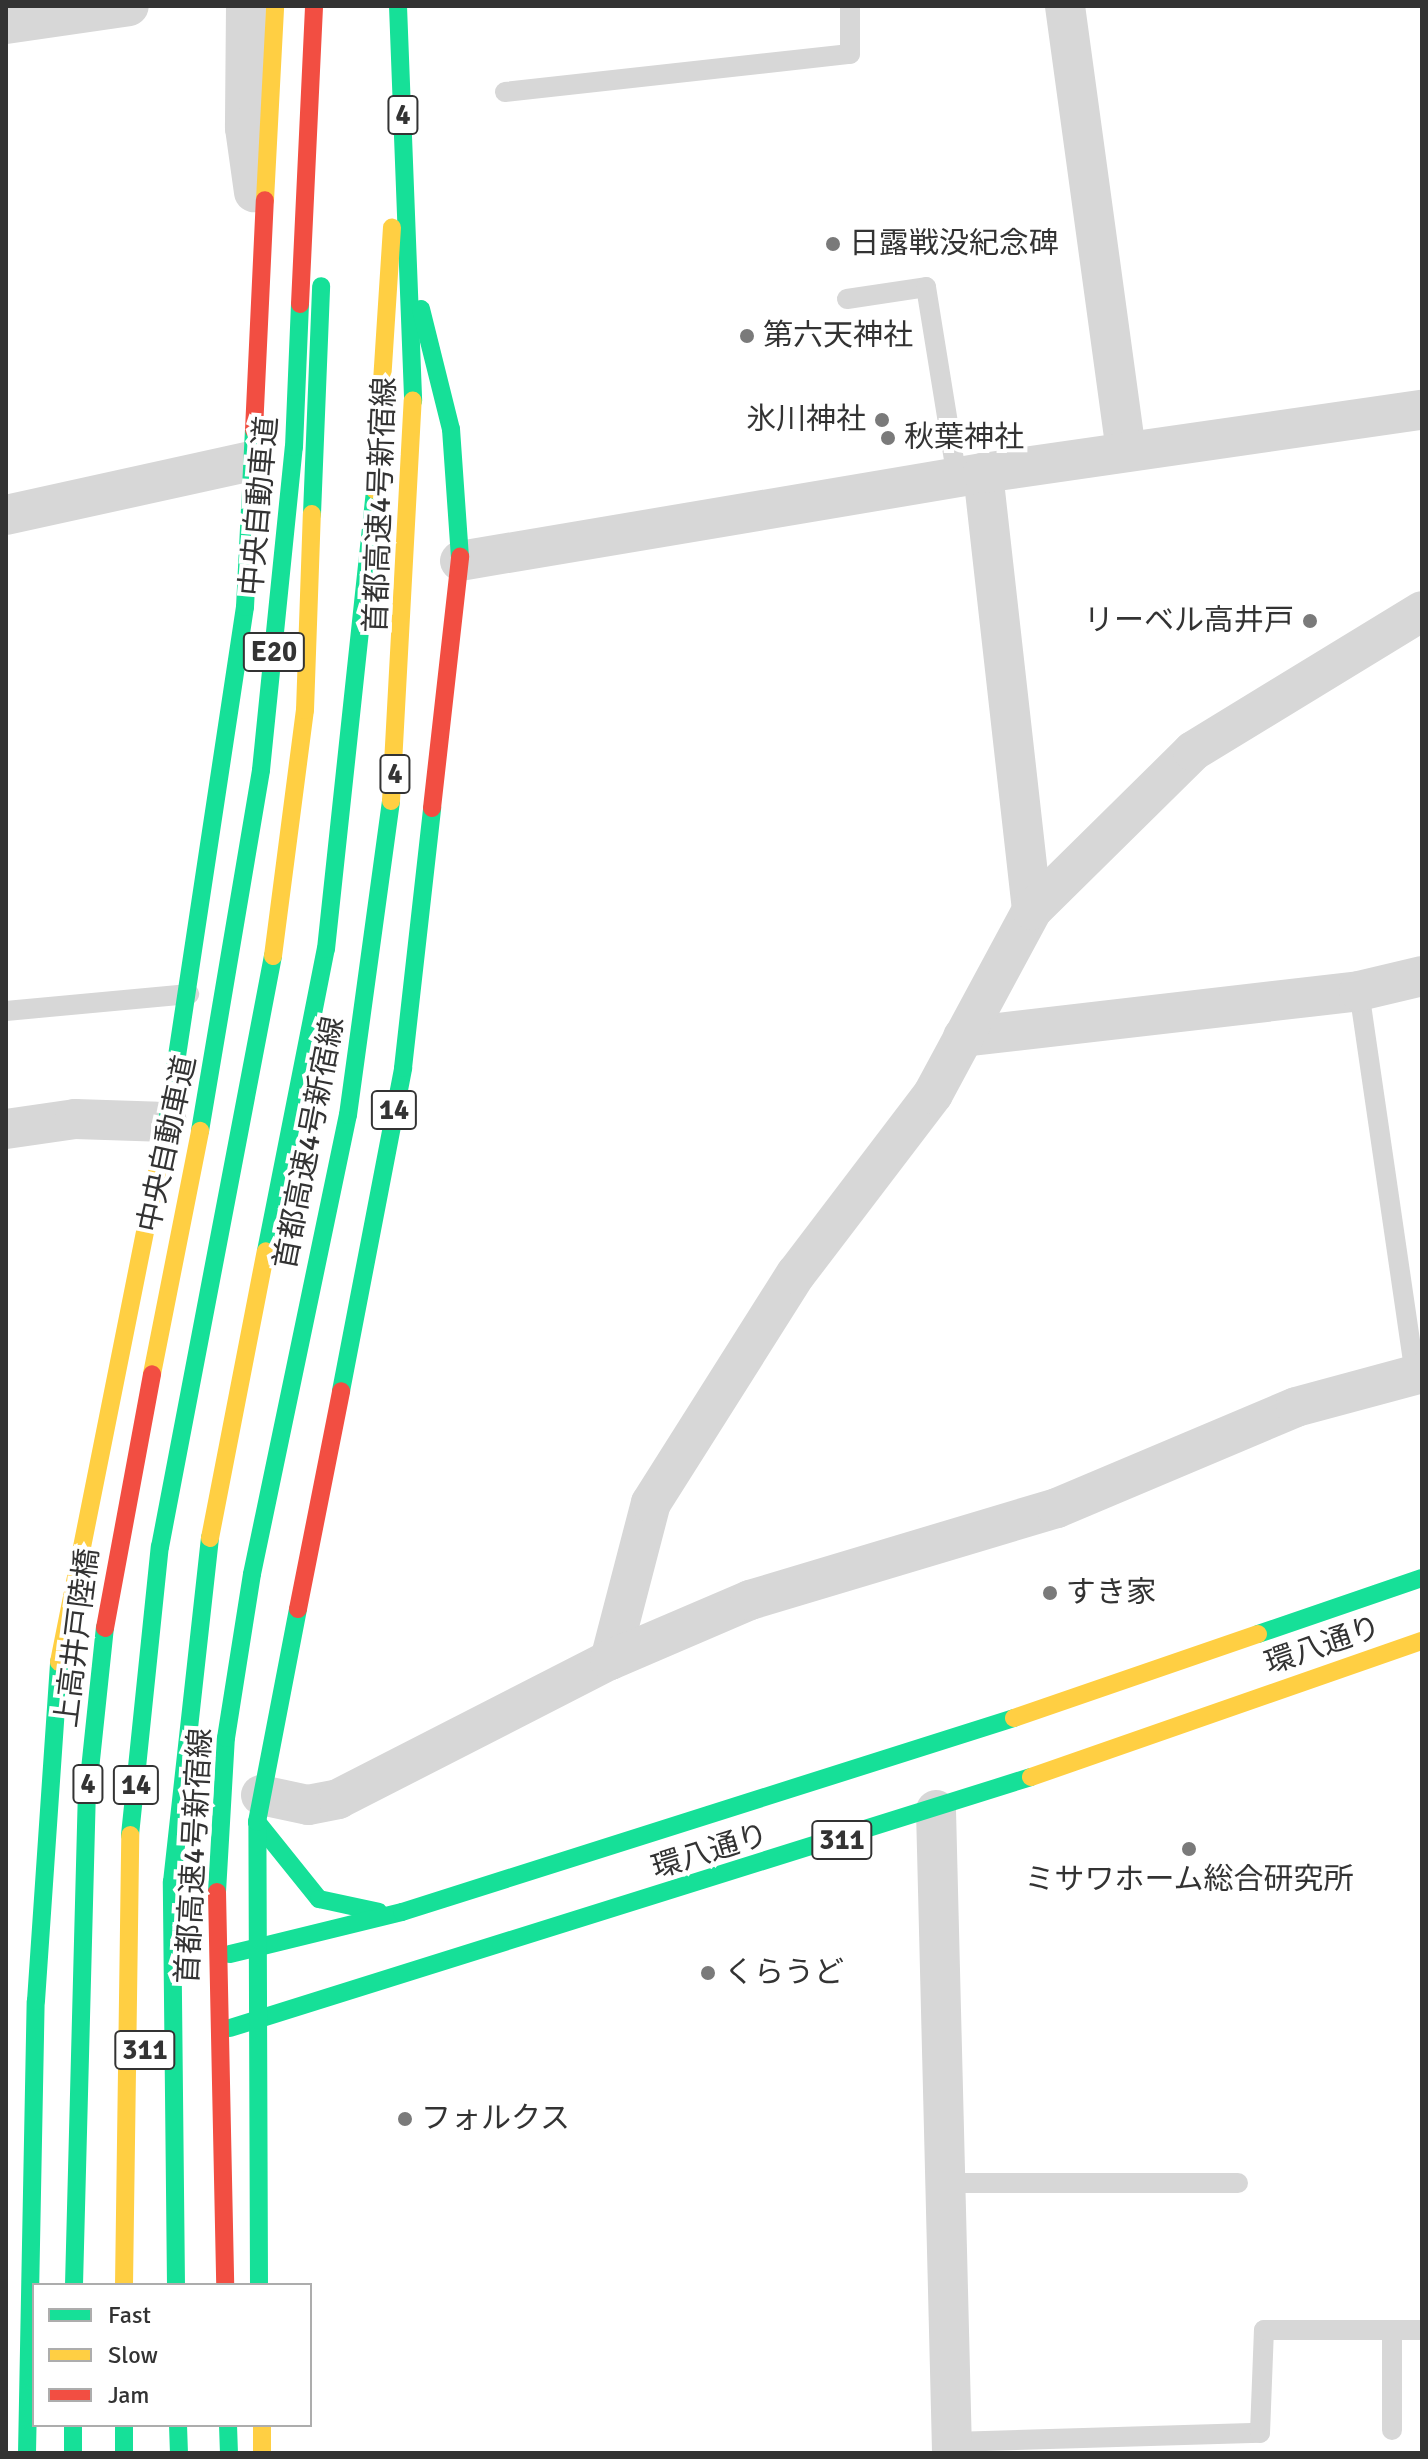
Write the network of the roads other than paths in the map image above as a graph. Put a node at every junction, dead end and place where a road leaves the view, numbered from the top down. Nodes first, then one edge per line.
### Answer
1 (129, 6) edge
2 (246, 6) edge
3 (275, 6) edge
4 (314, 6) edge
5 (398, 6) edge
6 (405, 6) edge
7 (850, 6) edge
8 (1065, 6) edge
9 (6, 24) edge
10 (505, 92) dead end
11 (394, 199) junction
12 (263, 255) junction
13 (847, 299) dead end
14 (1422, 410) edge
15 (1126, 451) junction
16 (252, 461) junction
17 (970, 475) junction
18 (6, 515) edge
19 (460, 561) junction
20 (1422, 611) edge
21 (1032, 910) junction
22 (1422, 976) edge
23 (1359, 991) junction
24 (189, 994) junction
25 (6, 1011) edge
26 (963, 1037) junction
27 (167, 1122) junction
28 (6, 1129) edge
29 (166, 1290) joint
30 (1418, 1374) edge
31 (77, 1543) junction
32 (302, 1574) junction
33 (1422, 1578) edge
34 (1422, 1641) edge
35 (268, 1658) dead end
36 (610, 1660) junction
37 (255, 1682) dead end
38 (259, 1808) junction
39 (936, 1810) junction
40 (402, 1912) junction
41 (256, 1948) junction
42 (28, 2003) junction
43 (257, 2020) junction
44 (34, 2081) junction
45 (6, 2088) edge
46 (946, 2183) junction
47 (1238, 2183) dead end
48 (32, 2283) edge
49 (49, 2283) edge
50 (74, 2283) edge
51 (124, 2283) edge
52 (176, 2283) edge
53 (225, 2283) edge
54 (259, 2283) edge
55 (259, 2283) edge
56 (1422, 2330) edge
57 (1392, 2331) junction
58 (32, 2334) edge
59 (6, 2370) edge
60 (73, 2427) edge
61 (124, 2427) edge
62 (178, 2427) edge
63 (228, 2427) edge
64 (262, 2427) edge
65 (1392, 2430) dead end
66 (27, 2444) edge
67 (952, 2448) edge
68 (73, 2453) edge
69 (124, 2453) edge
70 (179, 2453) edge
71 (229, 2453) edge
72 (262, 2453) edge

1 - 9 street
2 - 12 street
3 - 12 main road
4 - 29 main road, 中央自動車道 / E20
4 - 51 main road, 14
5 - 53 main road, 首都高速4号新宿線 / 4
6 - 11 main road, 14
7 - 10 lane
8 - 15 street
11 - 19 main road, 14
11 - 52 main road, 14
12 - 16 main road
13 - 17 lane
14 - 15 street
15 - 17 street
16 - 18 street
16 - 24 main road
17 - 19 street
17 - 21 street
19 - 32 main road, 14
20 - 21 street
21 - 26 street
22 - 23 street
23 - 26 street
23 - 30 lane
24 - 25 lane
24 - 27 main road
26 - 36 street
27 - 28 street
27 - 31 main road
29 - 50 main road, 上高井戸陸橋 / 4
30 - 36 street
31 - 37 main road
31 - 42 main road
32 - 35 main road
32 - 38 main road, 14
33 - 40 main road, 環八通り / 311
34 - 39 main road, 環八通り / 311
36 - 38 street
38 - 40 main road
38 - 41 main road, 14
39 - 43 main road, 環八通り / 311
39 - 46 street
40 - 41 main road, 環八通り / 311
41 - 42 main road, 環八通り / 311
41 - 43 main road, 14
42 - 44 main road
43 - 44 main road, 環八通り / 311
43 - 54 main road, 14
44 - 45 main road, 環八通り / 311
44 - 48 main road
46 - 47 lane
46 - 67 street
49 - 55 main road
56 - 57 lane
57 - 65 lane
57 - 67 lane
58 - 66 main road
59 - 66 main road
60 - 68 main road
61 - 69 main road
62 - 70 main road
63 - 71 main road
64 - 72 main road

